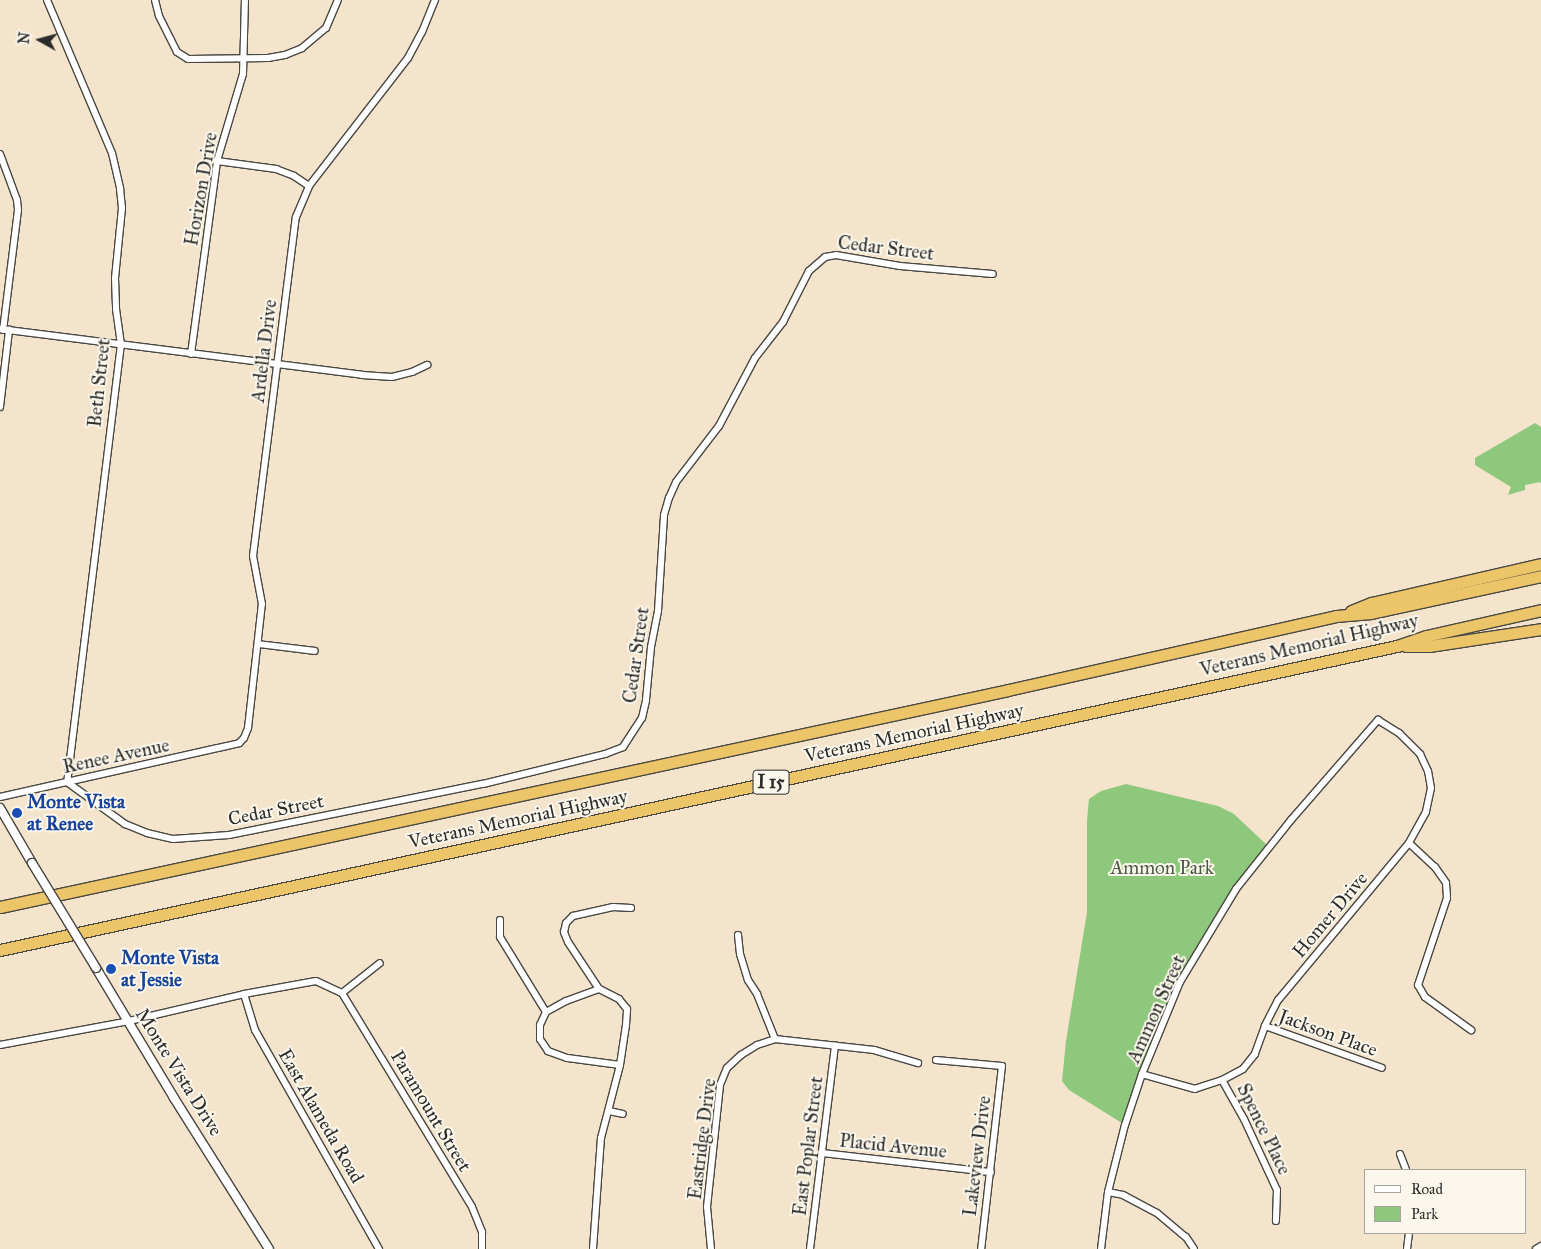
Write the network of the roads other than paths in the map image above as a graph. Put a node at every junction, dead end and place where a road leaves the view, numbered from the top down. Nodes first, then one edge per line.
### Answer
1 (47, 0) edge
2 (155, 0) edge
3 (245, 0) edge
4 (338, 0) edge
5 (435, 0) edge
6 (244, 58) junction
7 (0, 154) edge
8 (217, 161) junction
9 (310, 186) junction
10 (993, 274) dead end
11 (4, 330) edge
12 (121, 344) junction
13 (191, 354) junction
14 (278, 365) junction
15 (427, 365) dead end
16 (0, 407) edge
17 (1541, 564) edge
18 (1541, 576) edge
19 (1541, 610) edge
20 (1336, 616) junction
21 (1541, 629) edge
22 (258, 644) junction
23 (1397, 646) junction
24 (315, 651) dead end
25 (1360, 742) joint
26 (239, 743) joint
27 (67, 782) junction
28 (0, 797) edge
29 (0, 808) edge
30 (1409, 843) junction
31 (0, 907) edge
32 (631, 908) dead end
33 (500, 920) dead end
34 (738, 935) dead end
35 (0, 950) edge
36 (380, 963) dead end
37 (599, 989) junction
38 (342, 993) junction
39 (244, 994) junction
40 (546, 1012) junction
41 (129, 1021) junction
42 (1264, 1026) junction
43 (1471, 1030) dead end
44 (775, 1040) junction
45 (0, 1045) edge
46 (835, 1046) junction
47 (936, 1060) dead end
48 (918, 1063) dead end
49 (620, 1065) junction
50 (1382, 1068) dead end
51 (1142, 1074) junction
52 (1222, 1080) junction
53 (609, 1111) junction
54 (623, 1114) dead end
55 (822, 1153) junction
56 (1400, 1154) dead end
57 (1406, 1169) edge
58 (991, 1172) junction
59 (1108, 1192) junction
60 (1276, 1221) dead end
61 (1409, 1234) edge
62 (1541, 1246) edge
63 (269, 1249) edge
64 (379, 1249) edge
65 (482, 1249) edge
66 (593, 1249) edge
67 (711, 1249) edge
68 (810, 1249) edge
69 (981, 1249) edge
70 (1100, 1249) edge
71 (1194, 1249) edge
72 (1407, 1249) edge
73 (1536, 1249) edge

1 - 12 street, Beth Street
2 - 6 street
3 - 6 street, Horizon Drive
4 - 6 street
5 - 9 street, Ardella Drive
6 - 8 street, Horizon Drive
7 - 11 street
8 - 9 street
8 - 13 street, Horizon Drive
9 - 14 street, Ardella Drive
10 - 27 street, Cedar Street
11 - 12 street
11 - 16 street
12 - 13 street
12 - 27 street, Beth Street
13 - 14 street
14 - 15 street
14 - 22 street, Ardella Drive
17 - 20 highway
18 - 20 highway, Veterans Memorial Highway / I 15
19 - 23 highway, Veterans Memorial Highway / I 15
20 - 31 highway, Veterans Memorial Highway / I 15
21 - 23 highway
22 - 24 street
22 - 26 street, Ardella Drive
23 - 35 highway, Veterans Memorial Highway / I 15
25 - 30 street, Homer Drive
25 - 51 street, Ammon Street
26 - 27 street, Renee Avenue
27 - 28 street, Renee Avenue
29 - 41 street, Monte Vista Drive, bridge
30 - 42 street, Homer Drive
30 - 43 street
32 - 37 street
33 - 40 street
34 - 44 street
36 - 38 street
37 - 40 street
37 - 49 street
38 - 39 street
38 - 65 street, Paramount Street
39 - 41 street
39 - 64 street, East Alameda Road
40 - 49 street
41 - 45 street
41 - 63 street, Monte Vista Drive
42 - 50 street, Jackson Place
42 - 52 street, Homer Drive
44 - 46 street, Eastridge Drive
44 - 67 street, Eastridge Drive
46 - 48 street, Eastridge Drive
46 - 55 street, East Poplar Street
47 - 58 street, Lakeview Drive
49 - 53 street
51 - 52 street, Homer Drive
51 - 59 street, Ammon Street
52 - 60 street, Spence Place
53 - 54 street
53 - 66 street
55 - 58 street, Placid Avenue
55 - 68 street, East Poplar Street
56 - 57 street
58 - 69 street, Lakeview Drive
59 - 70 street, Ammon Street
59 - 71 street
61 - 72 street
62 - 73 street

